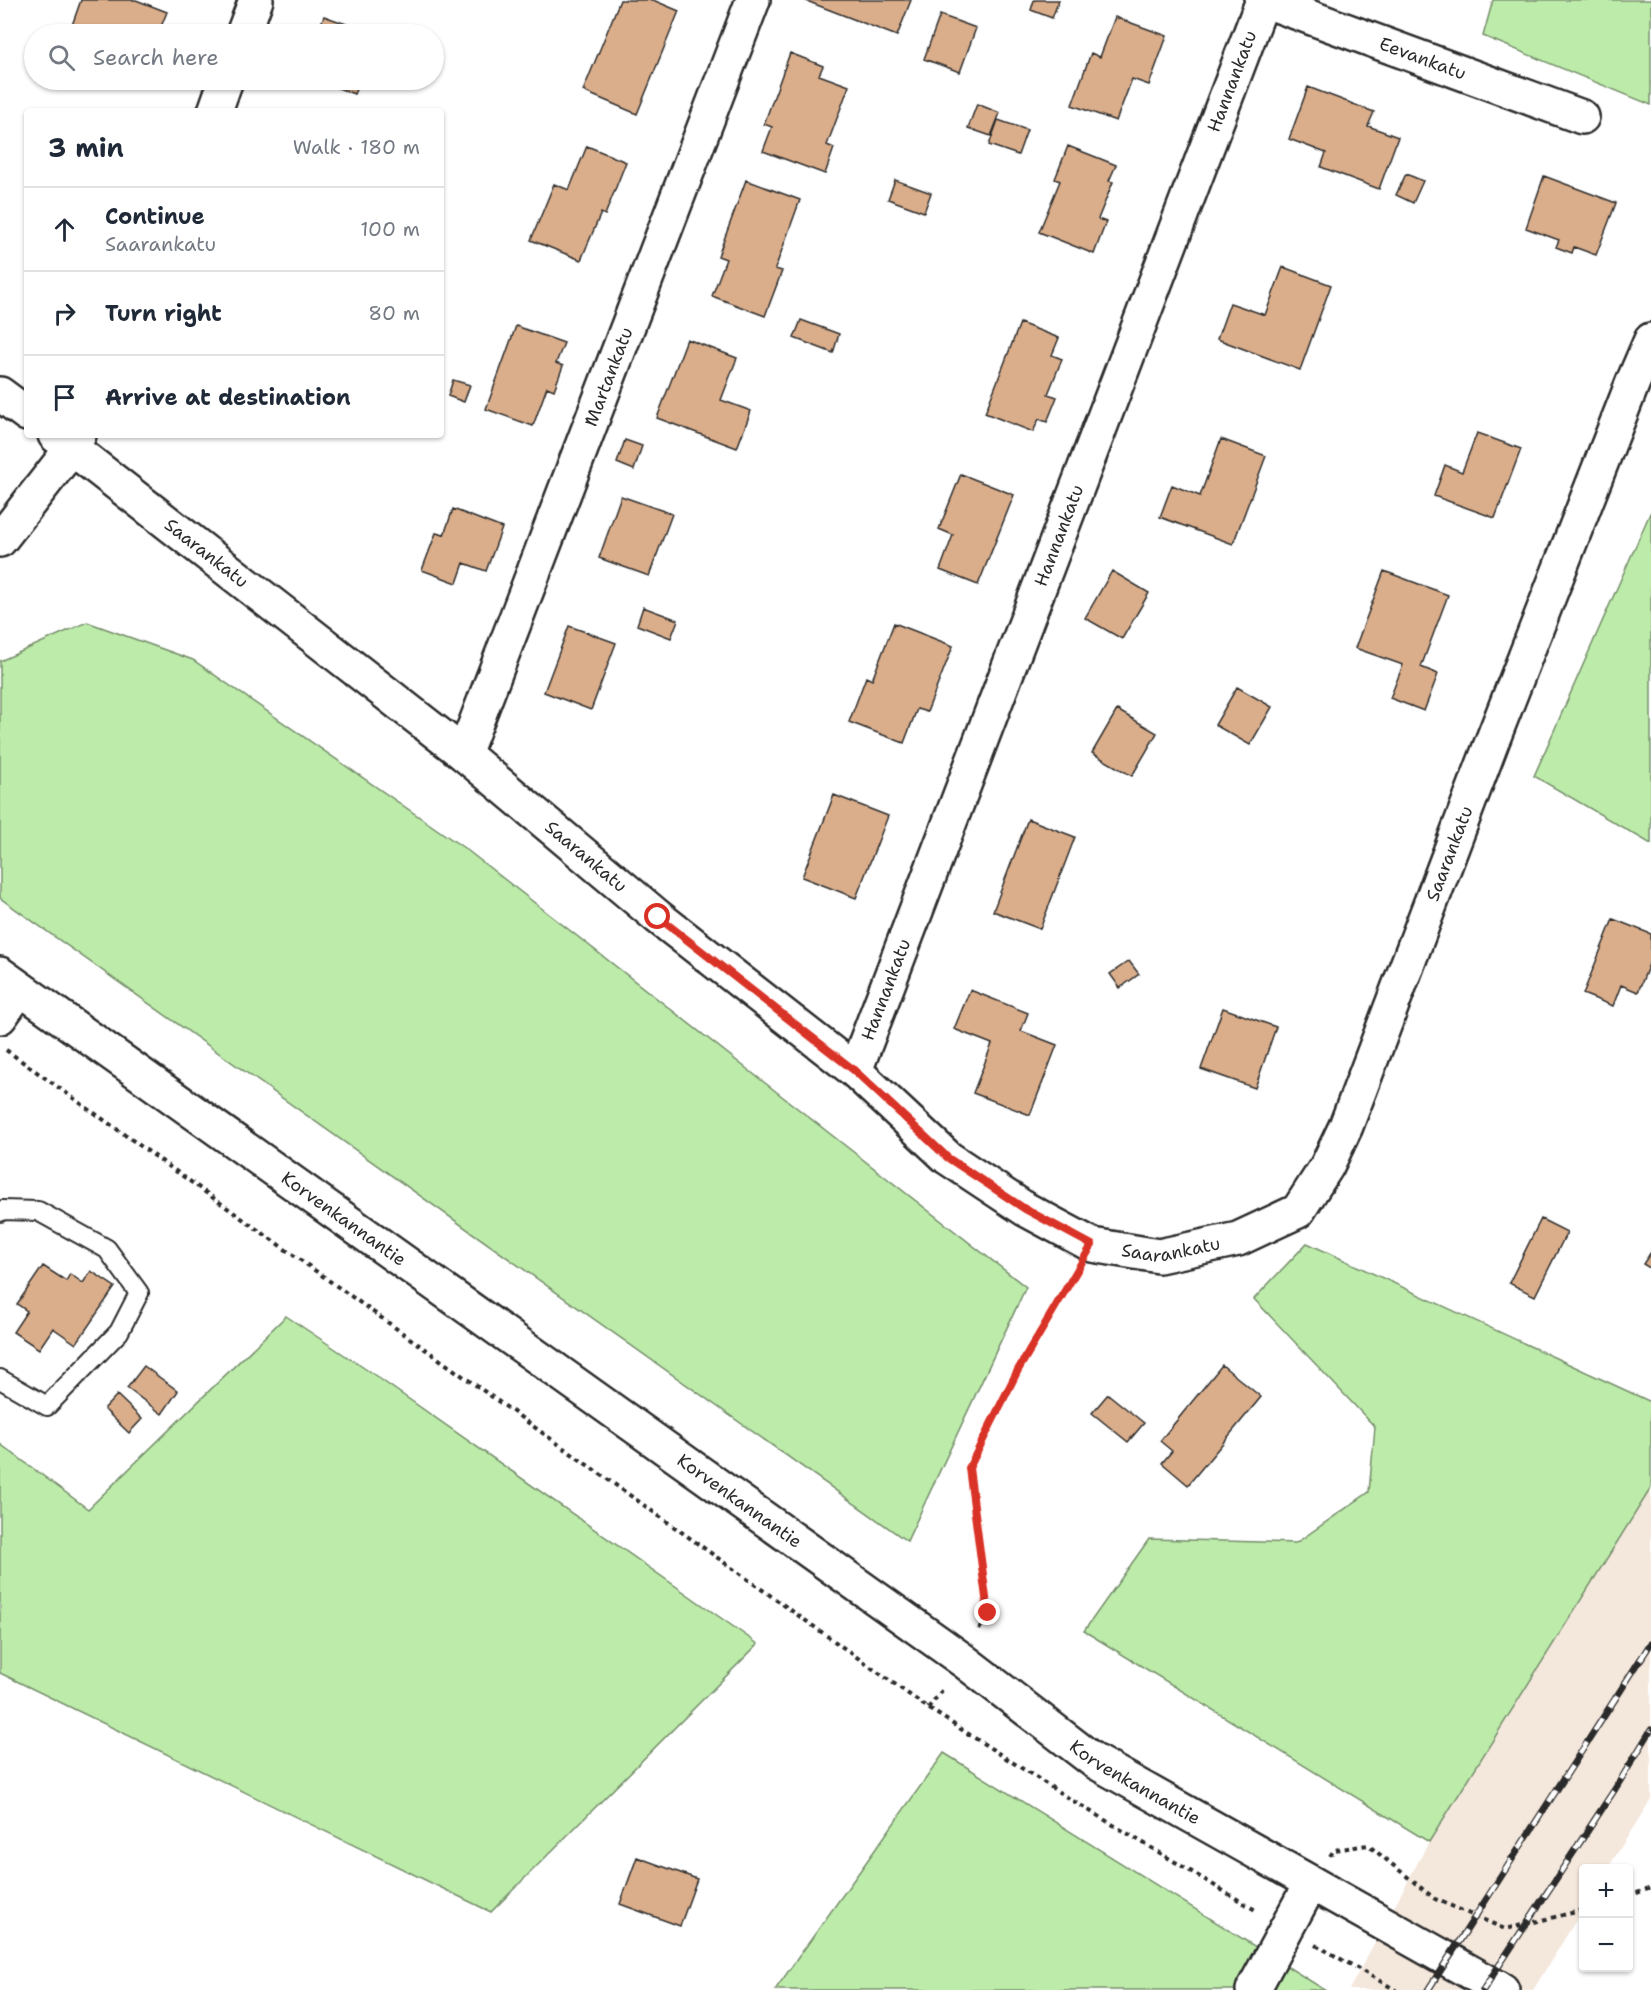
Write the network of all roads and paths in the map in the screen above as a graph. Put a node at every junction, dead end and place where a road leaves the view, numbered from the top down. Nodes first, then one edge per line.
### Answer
1 (256, 0) edge
2 (753, 0) edge
3 (1263, 0) edge
4 (247, 24) edge
5 (222, 90) edge
6 (215, 108) edge
7 (1582, 117) dead end
8 (1651, 340) edge
9 (0, 394) edge
10 (24, 412) edge
11 (68, 439) edge
12 (0, 540) edge
13 (464, 754) junction
14 (10, 981) edge
15 (0, 1017) edge
16 (0, 1046) edge
17 (855, 1071) junction
18 (0, 1212) edge
19 (1092, 1245) junction
20 (0, 1379) edge
21 (988, 1613) dead end
22 (1368, 1845) dead end
23 (1311, 1883) junction
24 (1651, 1888) edge
25 (1633, 1895) edge
26 (1579, 1912) edge
27 (1286, 1928) junction
28 (1252, 1990) edge
29 (1396, 1990) edge
30 (1502, 1990) edge

1 - 4 street
2 - 13 street, Martankatu
3 - 7 street, Eevankatu
3 - 17 street, Hannankatu
5 - 6 street
8 - 19 street, Saarankatu
9 - 10 street
11 - 12 street
11 - 13 street, Saarankatu
13 - 17 street, Saarankatu
14 - 15 street
14 - 23 street, Korvenkannantie
16 - 27 path
17 - 19 street, Saarankatu
18 - 20 lane
19 - 21 path
22 - 26 path
23 - 27 street
23 - 30 street, Korvenkannantie
24 - 25 path
27 - 28 street
27 - 29 path

